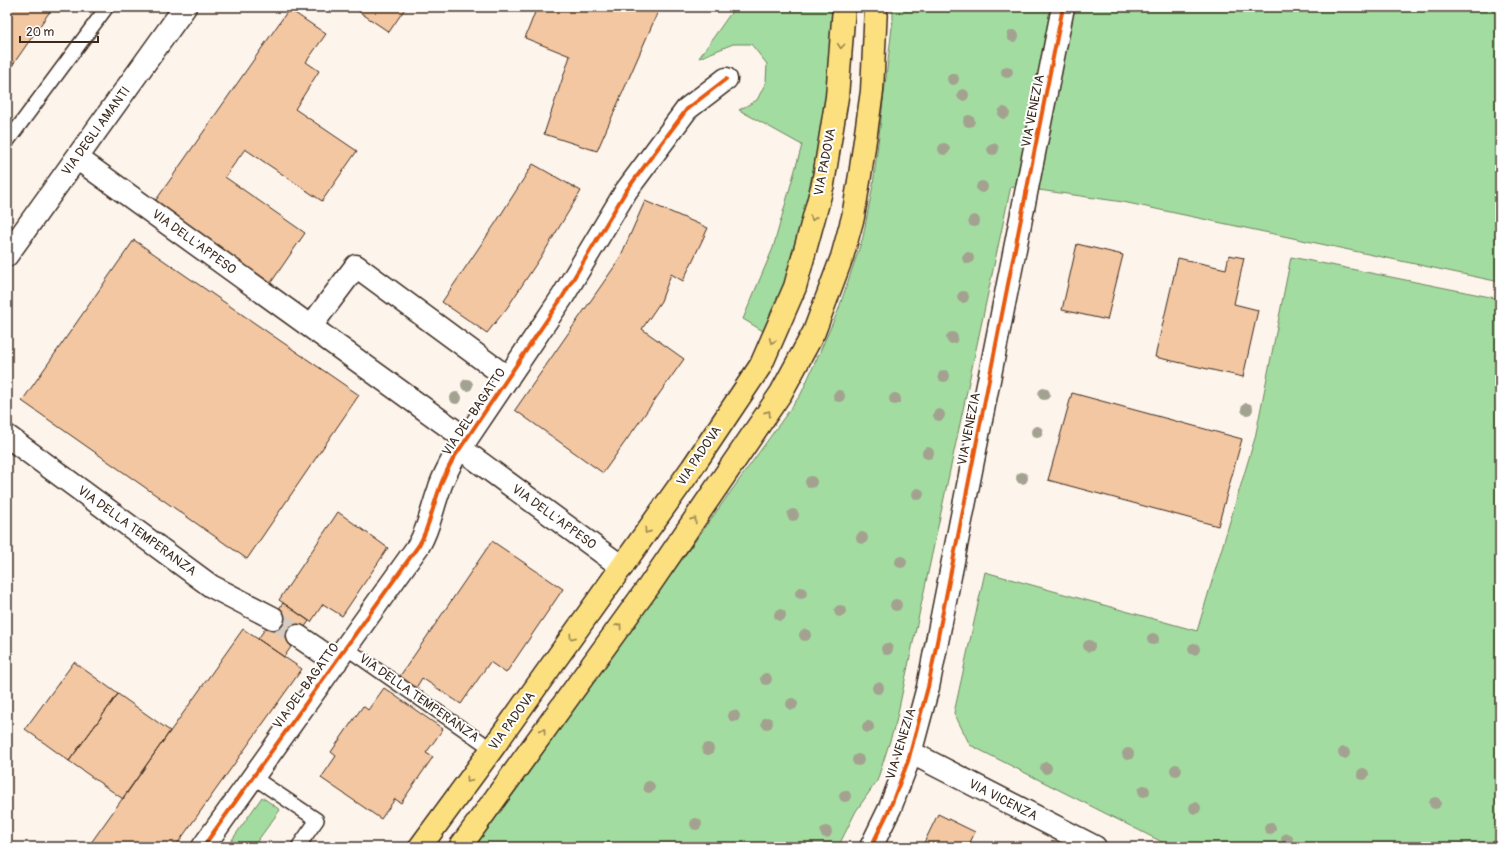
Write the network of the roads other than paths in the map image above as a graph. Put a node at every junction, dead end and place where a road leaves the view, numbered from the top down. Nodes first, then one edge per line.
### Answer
1 (107, 7) edge
2 (185, 7) edge
3 (844, 7) edge
4 (876, 7) edge
5 (1063, 7) edge
6 (726, 79) dead end
7 (7, 142) edge
8 (77, 158) junction
9 (7, 255) edge
10 (311, 326) junction
11 (761, 365) junction
12 (508, 378) junction
13 (789, 380) junction
14 (7, 436) edge
15 (463, 443) junction
16 (622, 567) junction
17 (648, 586) junction
18 (273, 618) tunnel mouth
19 (298, 636) tunnel mouth
20 (341, 655) junction
21 (492, 749) junction
22 (910, 752) junction
23 (253, 777) junction
24 (203, 847) edge
25 (298, 847) edge
26 (420, 847) edge
27 (460, 847) edge
28 (871, 847) edge
29 (1095, 847) edge

1 - 7 lane
2 - 8 street, VIA DEGLI AMANTI
3 -> 11 main road, VIA PADOVA
4 - 13 main road
5 - 22 street, VIA VENEZIA
6 - 12 street, VIA DEL BAGATTO
8 - 9 street, VIA DEGLI AMANTI
8 - 10 street, VIA DELL'APPESO
10 - 12 street
10 - 15 street, VIA DELL'APPESO
11 - 13 main road
11 -> 16 main road, VIA PADOVA
12 - 15 street, VIA DEL BAGATTO
17 -> 13 main road
14 - 18 street, VIA DELLA TEMPERANZA
15 - 16 street, VIA DELL'APPESO
15 - 20 street, VIA DEL BAGATTO
16 - 17 main road, VIA DELL'APPESO
16 -> 21 main road, VIA PADOVA
27 -> 17 main road
19 - 20 street, VIA DELLA TEMPERANZA
20 - 21 lane, VIA DELLA TEMPERANZA
20 - 23 street, VIA DEL BAGATTO
21 -> 26 main road, VIA PADOVA
22 - 28 street, VIA VENEZIA
22 - 29 street, VIA VICENZA
23 - 24 street, VIA DEL BAGATTO
23 - 25 lane

